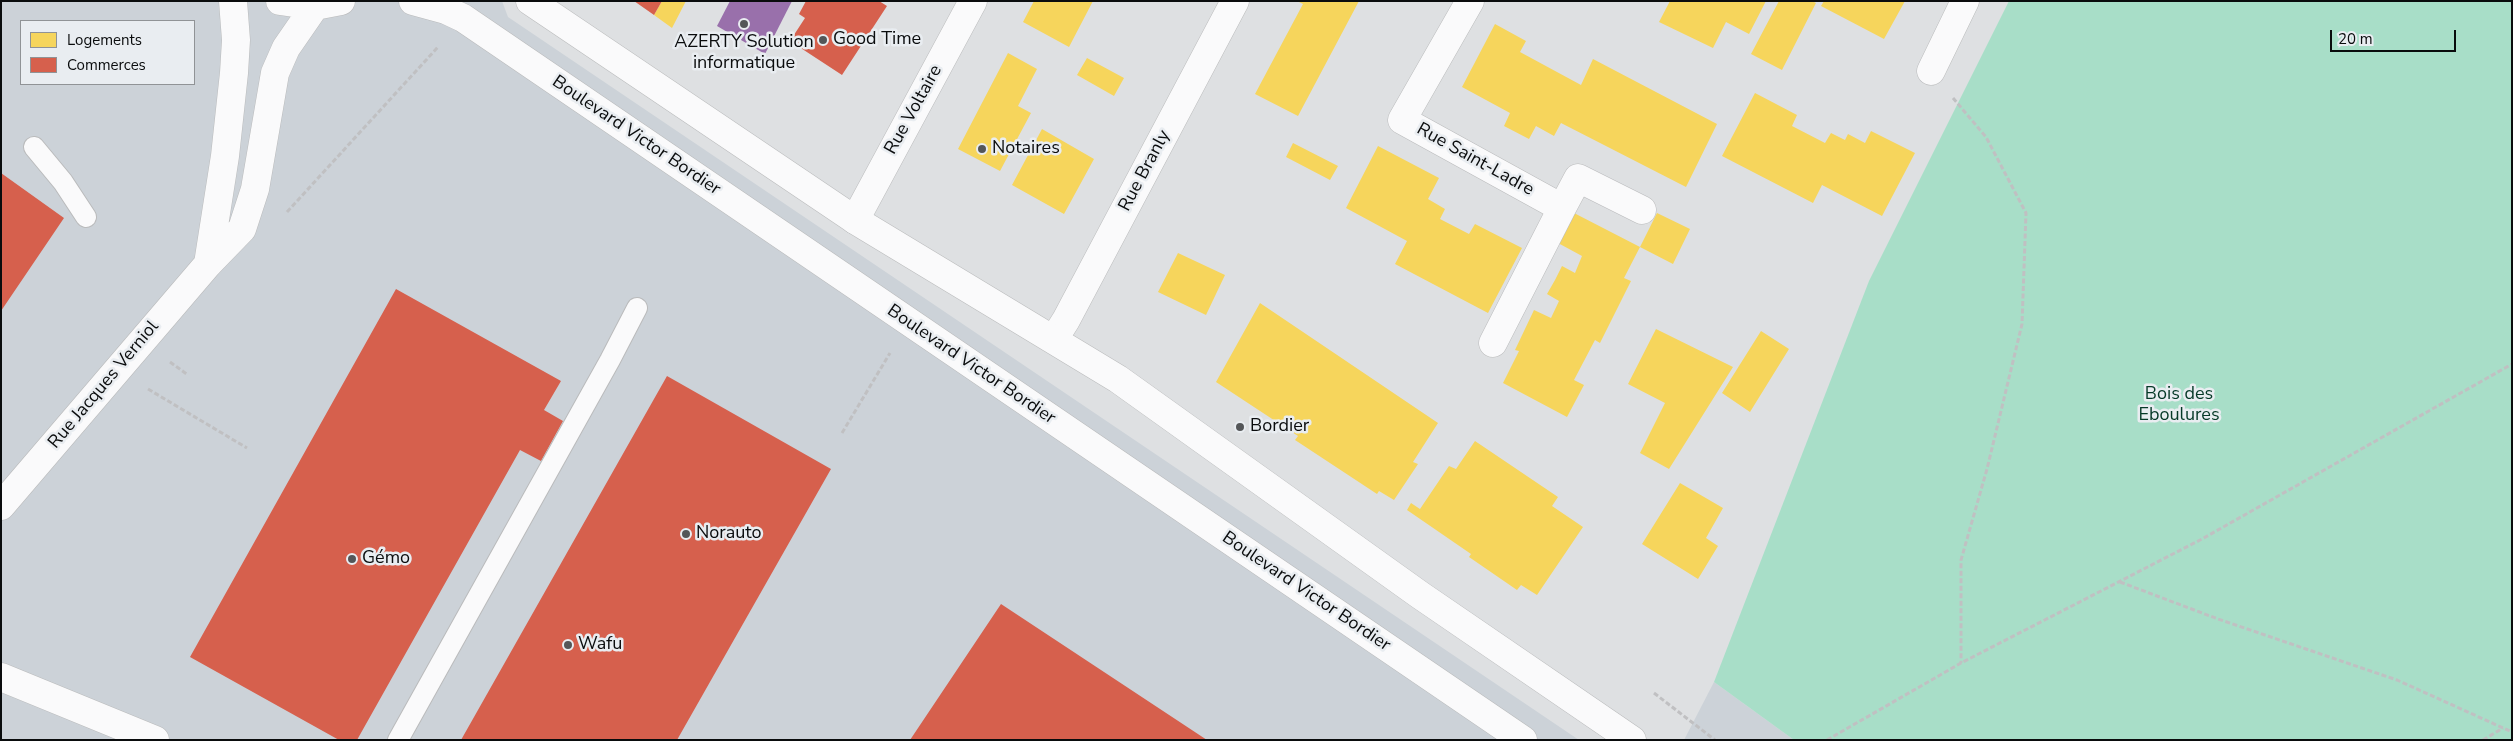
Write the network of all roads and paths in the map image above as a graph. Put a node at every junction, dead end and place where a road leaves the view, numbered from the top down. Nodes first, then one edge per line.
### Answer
1 (233, 1) edge
2 (280, 1) edge
3 (341, 1) edge
4 (413, 1) edge
5 (530, 1) edge
6 (974, 1) edge
7 (1235, 1) edge
8 (1470, 1) edge
9 (1965, 1) edge
10 (315, 6) junction
11 (445, 42) dead end
12 (1931, 70) joint
13 (34, 148) dead end
14 (1562, 208) junction
15 (1642, 210) dead end
16 (86, 218) dead end
17 (281, 218) dead end
18 (855, 220) junction
19 (208, 264) junction
20 (636, 308) dead end
21 (908, 322) junction
22 (1054, 339) junction
23 (1493, 343) dead end
24 (164, 357) dead end
25 (2512, 364) edge
26 (188, 375) dead end
27 (147, 388) dead end
28 (842, 433) dead end
29 (247, 448) dead end
30 (1, 506) edge
31 (2120, 582) junction
32 (1961, 663) junction
33 (1, 677) edge
34 (1654, 693) dead end
35 (2504, 728) junction
36 (2512, 732) edge
37 (155, 740) edge
38 (398, 740) edge
39 (1523, 740) edge
40 (1632, 740) edge
41 (1716, 740) edge
42 (1828, 740) edge
43 (2483, 740) edge

1 - 19 main road
2 - 10 main road
3 - 10 main road
4 - 21 main road, Boulevard Victor Bordier
5 - 18 main road
6 - 18 main road, Rue Voltaire
7 - 22 main road, Rue Branly
8 - 14 main road, Rue Saint-Ladre
9 - 12 main road
10 - 19 main road, Rue Jacques Verniol
11 - 17 path
12 - 32 path
13 - 16 lane
14 - 15 main road
14 - 23 main road
18 - 22 main road
19 - 30 main road, Rue Jacques Verniol
20 - 38 lane
21 - 28 path
21 - 39 main road, Boulevard Victor Bordier
22 - 40 main road
24 - 26 path
25 - 31 path
27 - 29 path
31 - 32 path
31 - 35 path
32 - 42 path
33 - 37 main road
34 - 41 path
35 - 36 path
35 - 43 path

